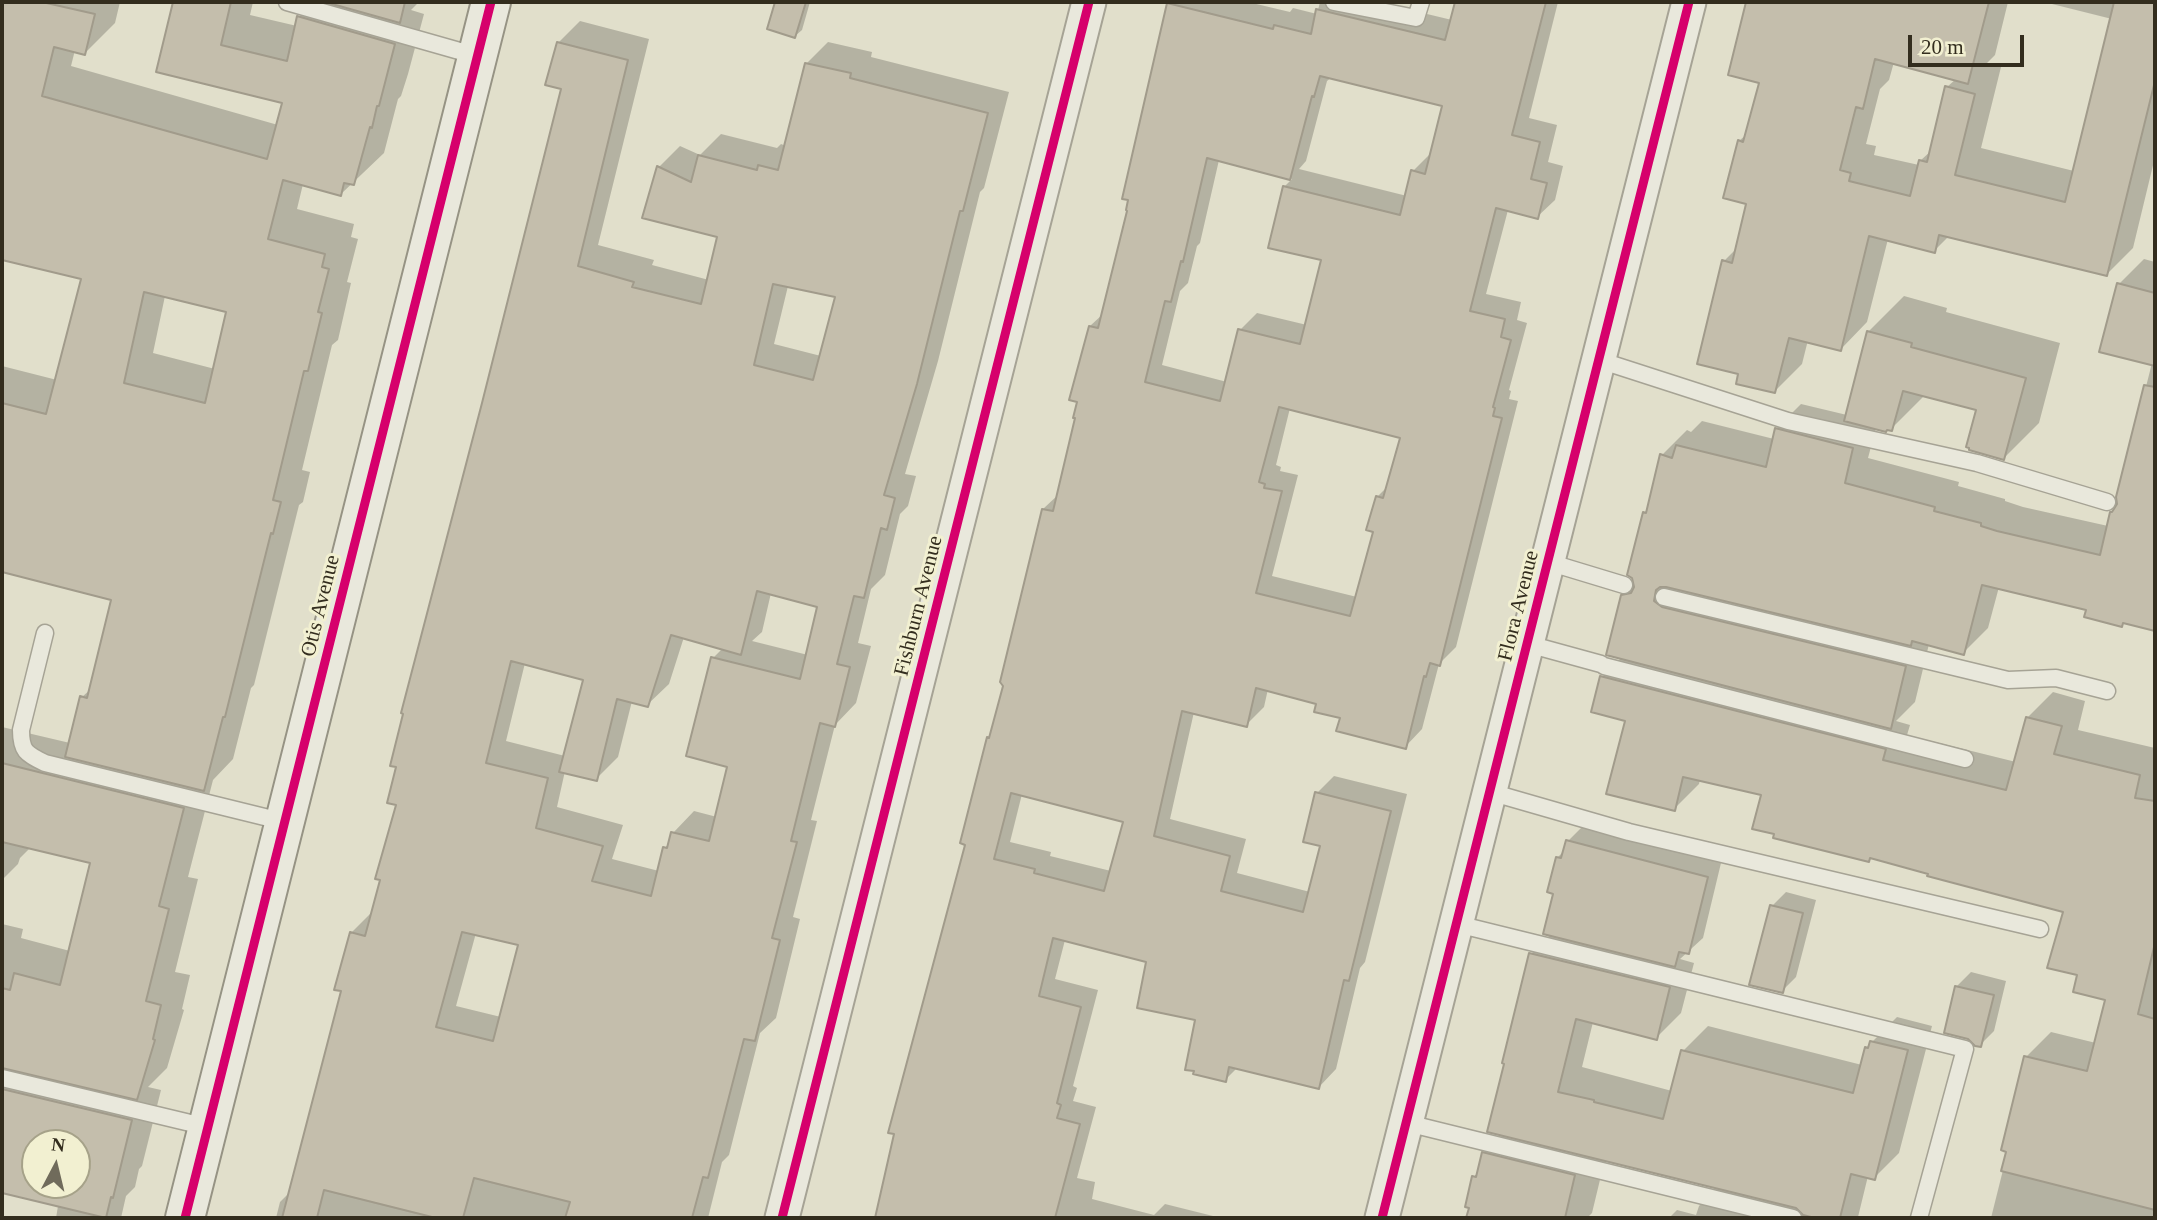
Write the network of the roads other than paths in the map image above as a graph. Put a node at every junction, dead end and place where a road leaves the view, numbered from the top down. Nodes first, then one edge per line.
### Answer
1 (287, 2) edge
2 (491, 2) edge
3 (1089, 2) edge
4 (1334, 2) edge
5 (1420, 2) edge
6 (1689, 2) edge
7 (477, 57) junction
8 (1599, 360) junction
9 (2107, 502) dead end
10 (1548, 562) junction
11 (1624, 585) dead end
12 (1664, 597) dead end
13 (45, 633) dead end
14 (1528, 644) junction
15 (2107, 691) dead end
16 (1965, 759) dead end
17 (1490, 792) junction
18 (285, 822) junction
19 (1457, 924) junction
20 (2040, 929) dead end
21 (2, 1078) edge
22 (1407, 1123) junction
23 (207, 1127) junction
24 (184, 1218) edge
25 (782, 1218) edge
26 (1382, 1218) edge
27 (1793, 1218) edge
28 (1919, 1218) edge

1 - 7 lane
2 - 7 street, Otis Avenue
3 - 25 street, Fishburn Avenue
4 - 5 lane
6 - 8 street, Flora Avenue
7 - 18 street, Otis Avenue
8 - 9 lane
8 - 10 street, Flora Avenue
10 - 11 lane
10 - 14 street, Flora Avenue
12 - 15 lane
13 - 18 lane
14 - 16 lane
14 - 17 street, Flora Avenue
17 - 19 street, Flora Avenue
17 - 20 lane
18 - 23 street, Otis Avenue
19 - 22 street, Flora Avenue
19 - 28 lane
21 - 23 lane
22 - 26 street, Flora Avenue
22 - 27 lane
23 - 24 street, Otis Avenue

